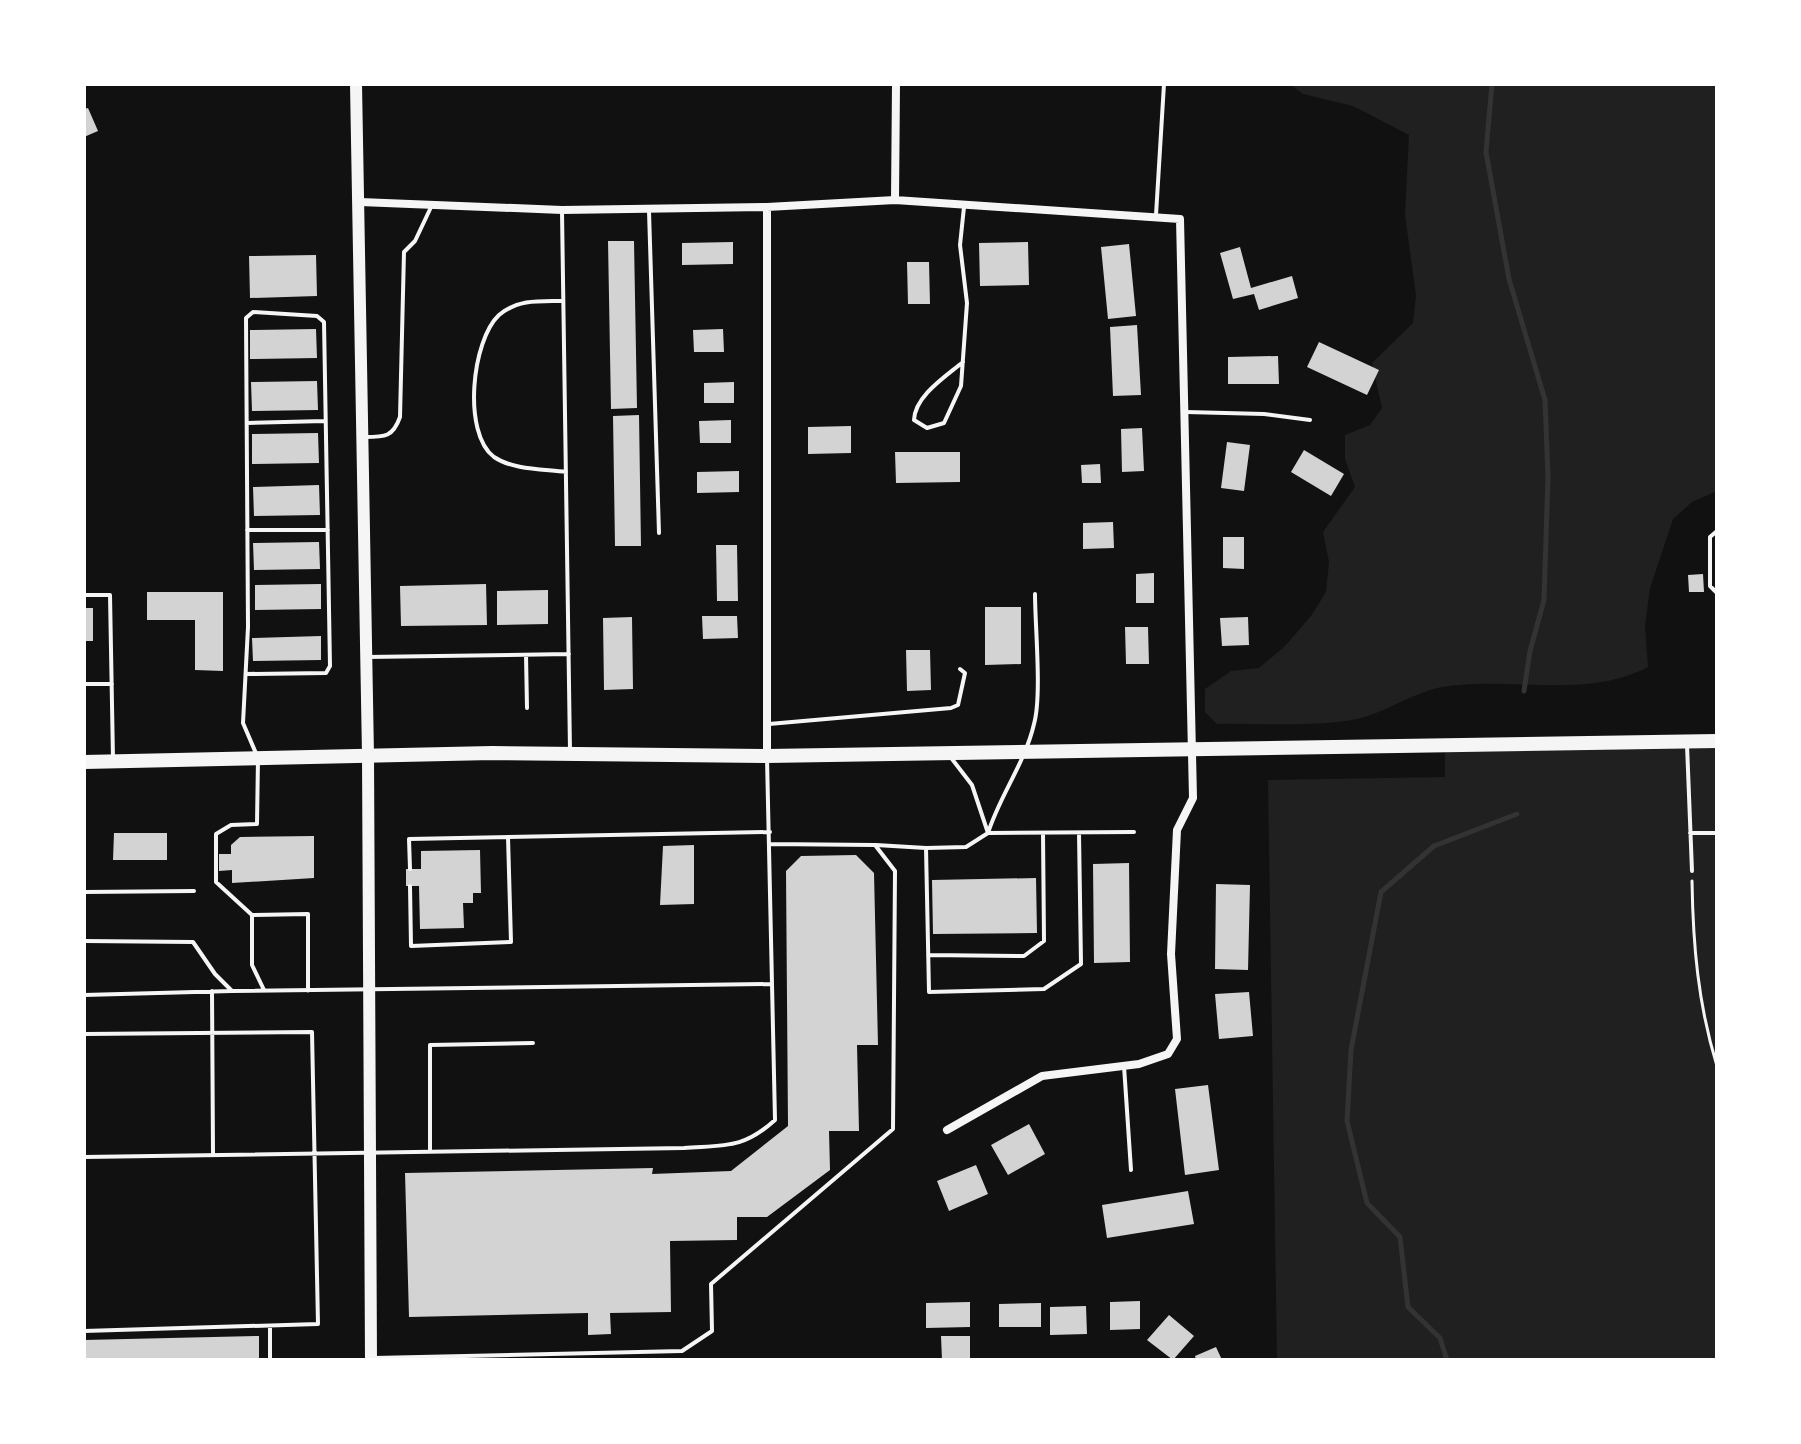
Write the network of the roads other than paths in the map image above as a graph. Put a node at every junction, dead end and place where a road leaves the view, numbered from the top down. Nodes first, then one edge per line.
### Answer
1 (356, 84) edge
2 (896, 84) edge
3 (1164, 84) edge
4 (895, 200) junction
5 (360, 202) junction
6 (964, 204) junction
7 (432, 205) junction
8 (767, 207) junction
9 (648, 209) junction
10 (562, 210) junction
11 (1156, 217) junction
12 (563, 301) junction
13 (963, 362) junction
14 (1184, 412) junction
15 (1310, 420) dead end
16 (325, 421) junction
17 (247, 423) junction
18 (363, 437) junction
19 (566, 472) junction
20 (247, 530) junction
21 (328, 530) junction
22 (1717, 531) edge
23 (659, 533) dead end
24 (1717, 593) edge
25 (1035, 594) dead end
26 (84, 595) edge
27 (569, 654) junction
28 (526, 655) junction
29 (365, 657) junction
30 (960, 669) dead end
31 (246, 674) junction
32 (84, 684) edge
33 (112, 684) junction
34 (527, 708) dead end
35 (767, 724) junction
36 (1686, 741) junction
37 (1717, 741) edge
38 (1191, 749) junction
39 (1025, 752) junction
40 (948, 753) junction
41 (570, 754) junction
42 (368, 755) junction
43 (767, 756) junction
44 (258, 758) junction
45 (113, 761) junction
46 (84, 762) edge
47 (770, 832) junction
48 (1134, 832) dead end
49 (988, 833) junction
50 (1043, 833) junction
51 (1079, 833) junction
52 (1690, 833) junction
53 (1717, 833) edge
54 (508, 837) junction
55 (770, 844) junction
56 (875, 845) junction
57 (926, 848) junction
58 (410, 869) dead end
59 (1692, 871) road end
60 (410, 886) dead end
61 (194, 891) dead end
62 (84, 892) edge
63 (252, 915) junction
64 (84, 941) edge
65 (928, 955) junction
66 (772, 984) junction
67 (368, 990) junction
68 (212, 991) junction
69 (232, 991) junction
70 (264, 991) junction
71 (308, 991) junction
72 (84, 995) edge
73 (212, 1033) junction
74 (84, 1034) edge
75 (533, 1043) dead end
76 (1124, 1066) junction
77 (947, 1130) dead end
78 (430, 1150) junction
79 (367, 1151) junction
80 (314, 1152) junction
81 (213, 1154) junction
82 (84, 1157) edge
83 (1131, 1170) dead end
84 (270, 1326) junction
85 (84, 1331) edge
86 (371, 1359) edge
87 (270, 1360) edge

1 - 5 main road
2 - 4 street
3 - 11 lane
4 - 6 street
4 - 8 street
5 - 7 street
5 - 18 main road
6 - 11 street
6 - 13 lane
7 - 10 street
7 - 18 lane
8 - 9 street
8 - 35 street
9 - 10 street
9 - 23 lane
10 - 12 lane
11 - 14 street
12 - 19 lane
12 - 19 lane
13 - 13 lane
14 - 15 lane
14 - 38 street
16 - 17 lane
16 - 17 lane
16 - 21 lane
17 - 20 lane
18 - 29 main road
19 - 27 lane
20 - 21 lane
20 - 31 lane
21 - 31 lane
22 - 24 lane
25 - 39 lane
26 - 33 lane
27 - 28 lane
27 - 41 lane
28 - 29 lane
28 - 34 lane
29 - 42 main road
30 - 35 lane
31 - 44 lane
32 - 33 lane
33 - 45 lane
35 - 43 street
36 - 37 main road
36 - 38 main road
36 - 52 lane
38 - 39 main road
38 - 76 street
39 - 40 main road
39 - 49 lane
40 - 43 main road
40 - 49 lane
41 - 42 main road
41 - 43 main road
42 - 44 main road
42 - 67 main road
43 - 47 lane
44 - 45 main road
44 - 63 lane
45 - 46 main road
47 - 54 lane
47 - 55 lane
48 - 51 lane
49 - 50 lane
49 - 57 lane
50 - 51 lane
50 - 65 lane
51 - 65 lane
52 - 53 lane
52 - 59 lane
54 - 58 lane
54 - 60 lane
55 - 56 lane
55 - 66 lane
56 - 57 lane
56 - 86 lane
57 - 65 lane
61 - 62 lane
63 - 70 lane
63 - 71 lane
64 - 69 lane
66 - 67 lane
66 - 78 lane
67 - 71 lane
67 - 79 main road
68 - 69 lane
68 - 72 lane
68 - 73 lane
69 - 70 lane
70 - 71 lane
73 - 74 lane
73 - 80 lane
73 - 81 lane
75 - 78 lane
76 - 77 street
76 - 83 lane
78 - 79 lane
79 - 80 lane
79 - 86 main road
80 - 81 lane
80 - 84 lane
81 - 82 lane
84 - 85 lane
84 - 87 lane

